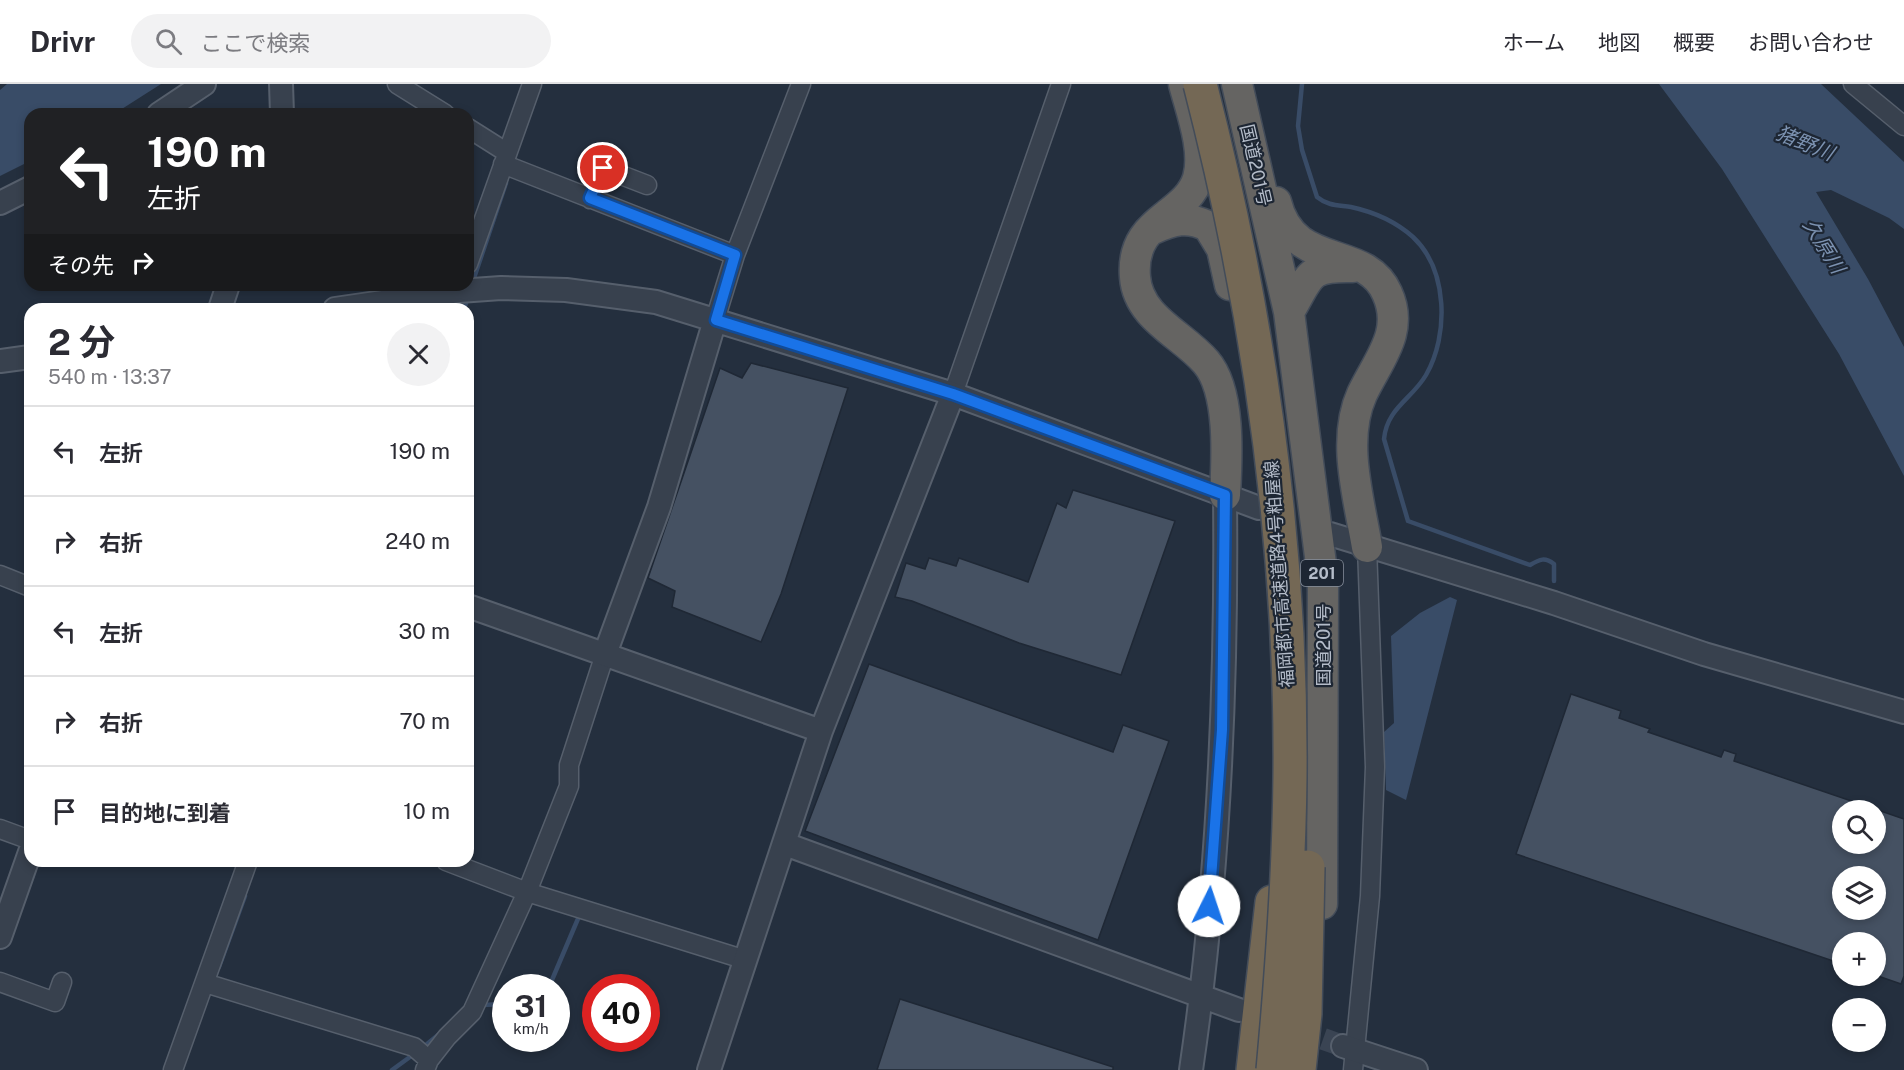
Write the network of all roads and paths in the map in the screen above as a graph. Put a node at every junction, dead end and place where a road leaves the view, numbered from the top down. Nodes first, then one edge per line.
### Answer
1 (204, 84) edge
2 (281, 84) edge
3 (396, 84) edge
4 (532, 84) edge
5 (801, 84) edge
6 (1061, 84) edge
7 (1184, 84) edge
8 (1198, 84) edge
9 (1221, 84) edge
10 (1237, 84) edge
11 (1244, 84) edge
12 (1853, 84) edge
13 (168, 108) edge
14 (282, 108) edge
15 (435, 108) edge
16 (1904, 126) edge
17 (474, 133) edge
18 (504, 158) junction
19 (647, 185) dead end
20 (24, 191) edge
21 (590, 198) junction
22 (0, 203) edge
23 (1150, 230) junction
24 (474, 246) edge
25 (735, 255) junction
26 (1362, 267) junction
27 (457, 295) edge
28 (387, 303) edge
29 (1289, 312) junction
30 (716, 320) junction
31 (24, 358) edge
32 (0, 362) edge
33 (953, 394) junction
34 (1225, 495) junction
35 (1263, 499) junction
36 (1330, 534) dead end
37 (1367, 547) junction
38 (0, 575) edge
39 (24, 585) edge
40 (474, 608) edge
41 (605, 654) junction
42 (1904, 712) edge
43 (821, 731) junction
44 (0, 829) edge
45 (24, 838) edge
46 (784, 844) junction
47 (25, 867) edge
48 (246, 867) edge
49 (462, 867) edge
50 (1283, 882) junction
51 (527, 892) junction
52 (0, 937) edge
53 (746, 960) junction
54 (0, 981) edge
55 (62, 982) dead end
56 (205, 982) junction
57 (1202, 995) junction
58 (1239, 1010) dead end
59 (1350, 1055) edge
60 (427, 1065) edge
61 (173, 1070) edge
62 (709, 1070) edge
63 (1191, 1070) edge
64 (1252, 1070) edge
65 (1268, 1070) edge
66 (1273, 1070) edge
67 (1299, 1070) edge
68 (1311, 1070) edge
69 (1416, 1070) edge

1 - 13 street
2 - 14 street
3 - 15 street
4 - 18 street
5 - 25 street
6 - 33 street
7 - 23 highway
8 - 35 highway, 201
8 - 66 highway, 福岡都市高速道路4号粕屋線, bridge
9 - 67 highway, 福岡都市高速道路4号粕屋線, bridge
10 - 29 highway, 国道201号 / 201
11 - 26 highway
12 - 16 street
17 - 18 street
18 - 21 street
18 - 24 street
19 - 21 street
20 - 22 street
21 - 25 street
23 - 34 highway
23 - 35 highway
25 - 30 street
26 - 29 highway
26 - 37 highway
27 - 28 street
27 - 30 street
29 - 68 highway, 国道201号 / 201
30 - 33 street
30 - 41 street
31 - 32 street
33 - 34 street
33 - 43 street
34 - 35 street
34 - 57 street
35 - 50 highway, 201
36 - 37 street
37 - 42 street
37 - 59 street
38 - 39 street
40 - 41 street
41 - 43 street
41 - 51 street
43 - 46 street
44 - 45 street
46 - 53 street
46 - 57 street
47 - 52 street
48 - 56 street
49 - 51 street
50 - 64 highway
50 - 65 highway, 201
51 - 53 street
51 - 60 street
53 - 62 street
54 - 55 street
56 - 60 street
56 - 61 street
57 - 58 street
57 - 63 street
59 - 69 street

